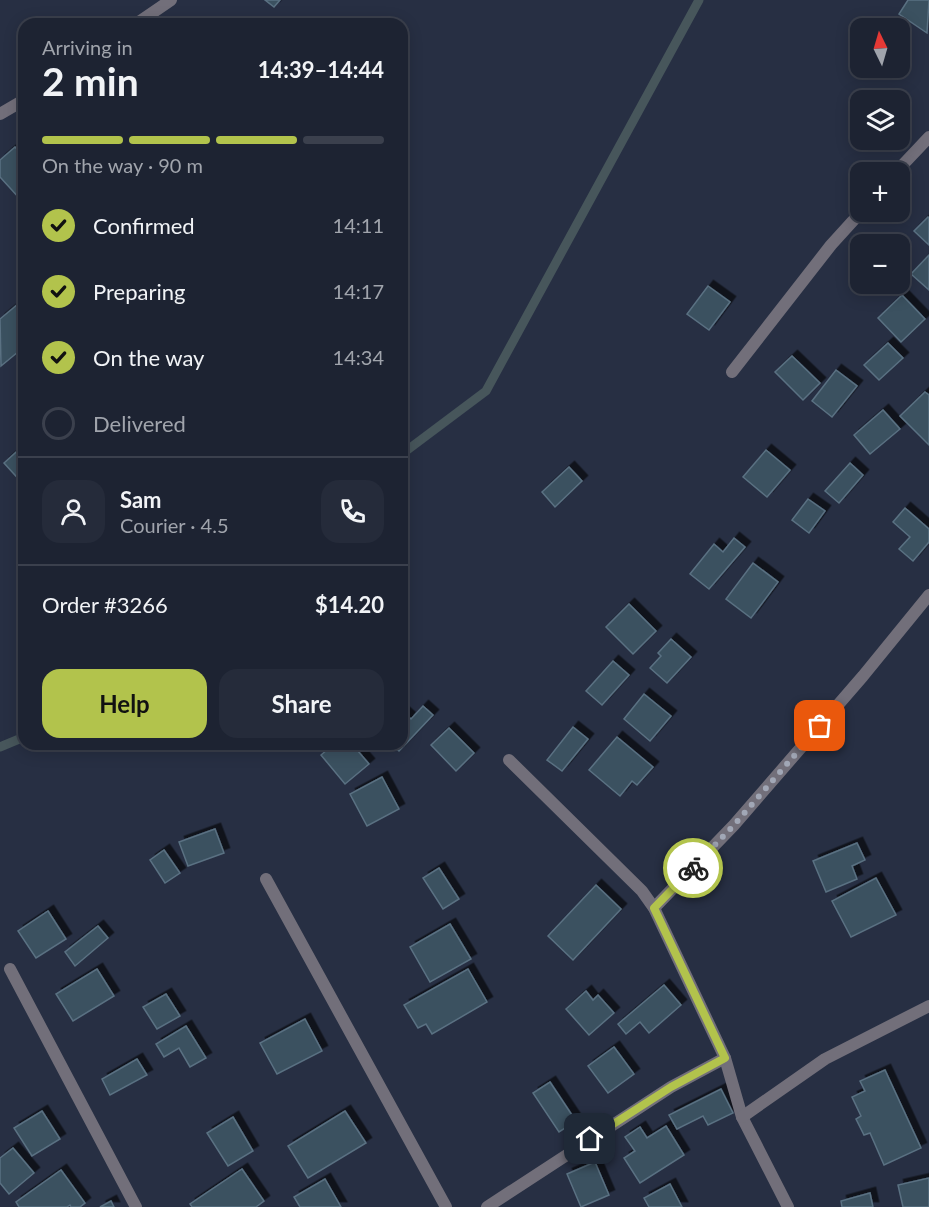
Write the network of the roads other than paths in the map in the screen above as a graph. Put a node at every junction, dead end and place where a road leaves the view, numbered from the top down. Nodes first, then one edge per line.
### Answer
1 (171, 0) edge
2 (145, 18) edge
3 (18, 104) edge
4 (0, 114) edge
5 (929, 136) edge
6 (905, 162) edge
7 (852, 222) edge
8 (732, 372) dead end
9 (929, 595) edge
10 (508, 760) dead end
11 (266, 879) dead end
12 (654, 908) junction
13 (10, 969) dead end
14 (929, 1006) edge
15 (725, 1058) junction
16 (742, 1116) junction
17 (136, 1207) edge
18 (446, 1207) edge
19 (487, 1207) edge
20 (788, 1207) edge

1 - 2 street
3 - 4 street
5 - 6 street
7 - 8 street
9 - 12 street
10 - 12 street
11 - 18 street
12 - 15 street
13 - 17 street
14 - 16 street
15 - 16 street
15 - 19 street
16 - 20 street

